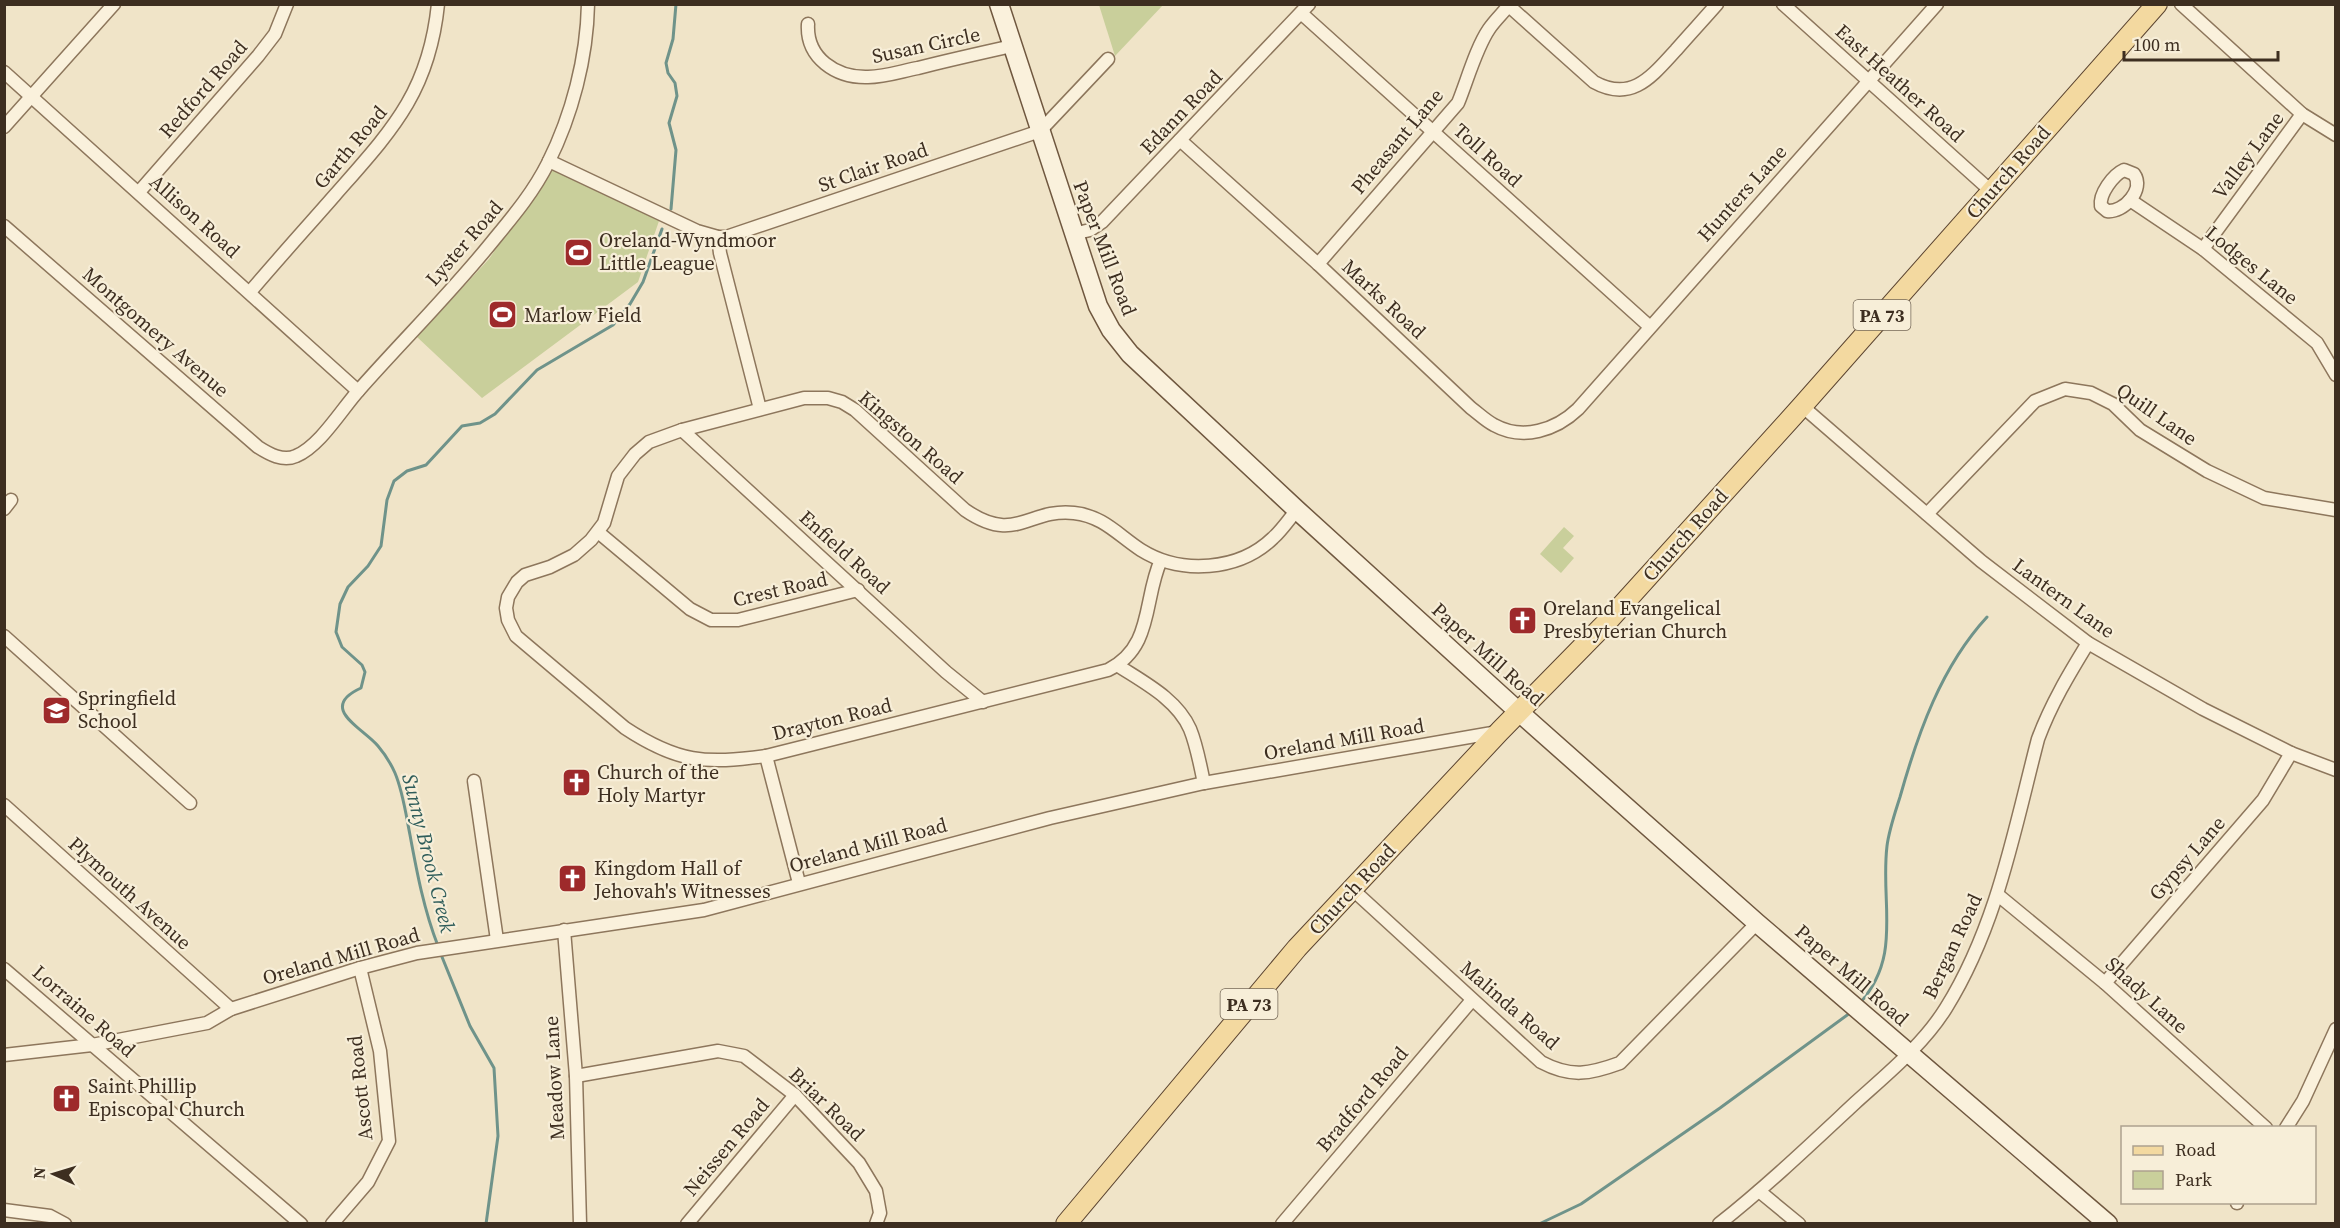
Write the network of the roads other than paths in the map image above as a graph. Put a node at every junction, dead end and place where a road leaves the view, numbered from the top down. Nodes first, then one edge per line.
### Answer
1 (114, 4) edge
2 (287, 4) edge
3 (438, 4) edge
4 (588, 4) edge
5 (999, 4) edge
6 (1717, 4) edge
7 (1783, 4) edge
8 (1937, 4) edge
9 (2157, 4) edge
10 (2181, 4) edge
11 (1509, 5) edge
12 (1305, 9) edge
13 (808, 24) dead end
14 (1012, 46) junction
15 (1108, 59) dead end
16 (4, 72) edge
17 (1869, 81) junction
18 (32, 97) junction
19 (2302, 114) junction
20 (4, 127) edge
21 (1040, 131) junction
22 (1433, 132) junction
23 (2336, 135) edge
24 (1180, 140) junction
25 (549, 161) junction
26 (1991, 191) junction
27 (139, 192) junction
28 (2130, 200) dead end
29 (4, 226) edge
30 (1073, 234) junction
31 (718, 237) junction
32 (2203, 249) junction
33 (1318, 264) junction
34 (250, 292) junction
35 (1649, 326) junction
36 (2336, 375) edge
37 (358, 391) junction
38 (1802, 406) junction
39 (760, 409) junction
40 (1578, 409) joint
41 (682, 430) junction
42 (288, 459) joint
43 (1297, 510) junction
44 (2336, 510) edge
45 (1927, 514) junction
46 (598, 532) junction
47 (1161, 560) junction
48 (858, 590) junction
49 (508, 597) joint
50 (4, 636) edge
51 (2088, 643) junction
52 (1117, 665) junction
53 (983, 702) junction
54 (1519, 712) junction
55 (1500, 731) junction
56 (2291, 753) junction
57 (766, 756) junction
58 (2336, 770) edge
59 (474, 781) dead end
60 (1204, 783) junction
61 (190, 803) dead end
62 (4, 805) edge
63 (799, 883) junction
64 (1352, 889) junction
65 (1998, 895) junction
66 (1757, 923) junction
67 (564, 930) junction
68 (497, 940) junction
69 (360, 968) junction
70 (4, 969) edge
71 (2105, 983) junction
72 (1472, 1000) junction
73 (231, 1008) junction
74 (2336, 1029) edge
75 (92, 1044) junction
76 (1909, 1054) junction
77 (4, 1055) edge
78 (576, 1076) junction
79 (795, 1095) junction
80 (2264, 1126) edge
81 (2287, 1126) edge
82 (1759, 1191) junction
83 (4, 1210) edge
84 (878, 1218) edge
85 (65, 1224) edge
86 (302, 1224) edge
87 (332, 1224) edge
88 (579, 1224) edge
89 (687, 1224) edge
90 (1066, 1224) edge
91 (1282, 1224) edge
92 (1719, 1224) edge
93 (1799, 1224) edge
94 (2108, 1224) edge

1 - 18 street
2 - 27 street, Redford Road
3 - 34 street, Garth Road
4 - 25 street, Lyster Road
5 - 14 street, Paper Mill Road
6 - 11 street
7 - 17 street, East Heather Road
8 - 17 street, Hunters Lane
9 - 26 main road, Church Road / PA 73
10 - 19 street
11 - 22 street, Pheasant Lane
12 - 22 street, Toll Road
12 - 24 street, Edann Road
13 - 14 street, Susan Circle
14 - 21 street, Paper Mill Road
15 - 21 street
16 - 18 street, Allison Road
17 - 26 street, East Heather Road
17 - 35 street, Hunters Lane
18 - 20 street
18 - 27 street, Allison Road
19 - 23 street
19 - 32 street, Valley Lane
21 - 30 street, Paper Mill Road
21 - 31 street, St Clair Road
22 - 33 street, Pheasant Lane
22 - 35 street, Toll Road
24 - 30 street, Edann Road
24 - 33 street, Marks Road
25 - 31 street
25 - 37 street, Lyster Road
26 - 38 main road, Church Road / PA 73
27 - 34 street, Allison Road
28 - 32 street, Lodges Lane
29 - 42 street, Montgomery Avenue
30 - 43 street, Paper Mill Road
31 - 39 street
32 - 36 street, Lodges Lane
33 - 40 street, Marks Road
34 - 37 street, Allison Road
35 - 40 street, Hunters Lane
37 - 42 street, Lyster Road
38 - 45 street, Lantern Lane
38 - 54 main road, Church Road / PA 73
39 - 41 street, Kingston Road
39 - 47 street, Kingston Road
41 - 46 street, Kingston Road
41 - 48 street, Enfield Road
43 - 47 street, Kingston Road
43 - 54 street, Paper Mill Road
44 - 45 street, Quill Lane
45 - 51 street, Lantern Lane
46 - 48 street, Crest Road
46 - 49 street, Kingston Road
47 - 52 street, Drayton Road
48 - 53 street, Enfield Road
49 - 57 street, Drayton Road
50 - 61 street
51 - 56 street, Lantern Lane
51 - 65 street, Bergan Road
52 - 53 street, Drayton Road
52 - 60 street
53 - 57 street, Drayton Road
54 - 55 main road, Church Road / PA 73
54 - 66 street, Paper Mill Road
55 - 60 street, Oreland Mill Road
55 - 64 main road, Church Road / PA 73
56 - 58 street, Lantern Lane
56 - 71 street, Gypsy Lane
57 - 63 street
59 - 68 street
60 - 63 street, Oreland Mill Road
62 - 73 street, Plymouth Avenue
63 - 67 street, Oreland Mill Road
64 - 72 street, Malinda Road
64 - 90 main road, Church Road / PA 73
65 - 71 street, Shady Lane
65 - 76 street, Bergan Road
66 - 72 street, Malinda Road
66 - 76 street, Paper Mill Road
67 - 68 street, Oreland Mill Road
67 - 78 street, Meadow Lane
68 - 69 street, Oreland Mill Road
69 - 73 street, Oreland Mill Road
69 - 87 street, Ascott Road
70 - 75 street, Lorraine Road
71 - 80 street, Shady Lane
72 - 91 street, Bradford Road
73 - 75 street, Oreland Mill Road
74 - 81 street
75 - 77 street, Oreland Mill Road
75 - 86 street, Lorraine Road
76 - 82 street, Bergan Road
76 - 94 street, Paper Mill Road
78 - 79 street, Briar Road
78 - 88 street, Meadow Lane
79 - 84 street, Briar Road
79 - 89 street, Neissen Road
82 - 92 street, Bergan Road
82 - 93 street
83 - 85 street

